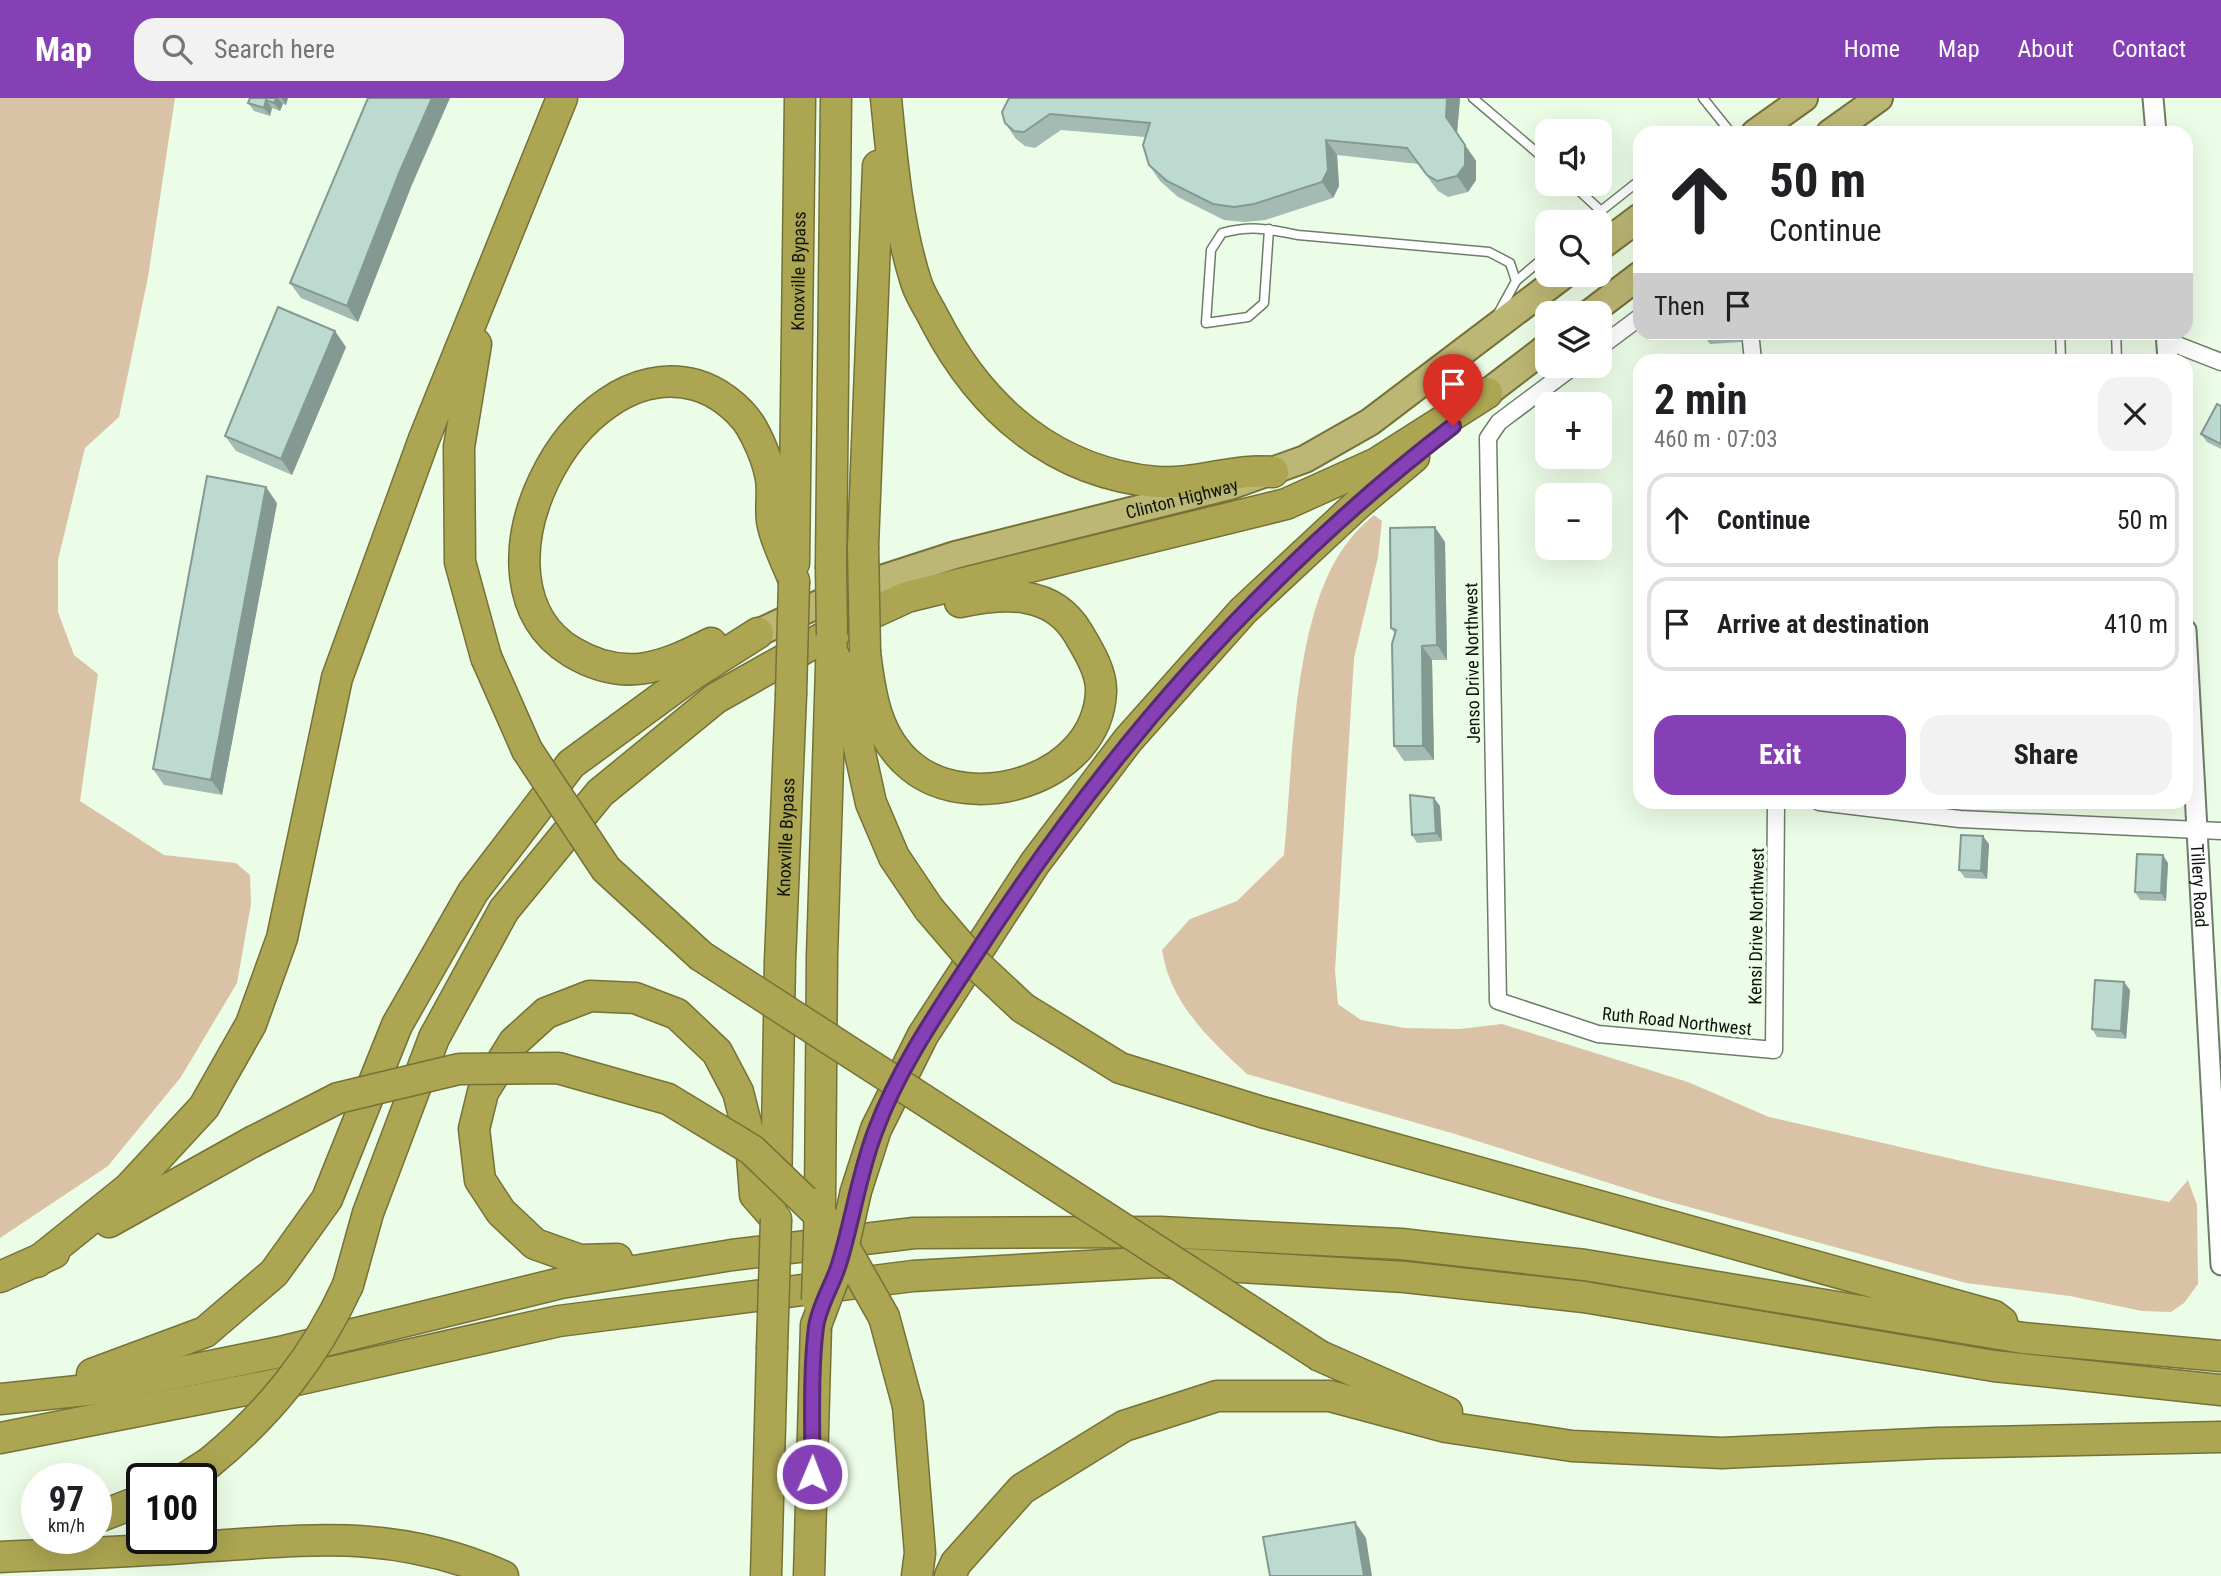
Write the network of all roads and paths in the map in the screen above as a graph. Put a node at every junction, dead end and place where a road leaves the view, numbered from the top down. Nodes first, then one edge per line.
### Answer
1 (562, 98) edge
2 (800, 98) edge
3 (836, 98) edge
4 (883, 98) edge
5 (1473, 98) edge
6 (1703, 98) edge
7 (1804, 98) edge
8 (1879, 98) edge
9 (2153, 98) edge
10 (1725, 126) edge
11 (1765, 126) edge
12 (1840, 126) edge
13 (2155, 126) edge
14 (1535, 151) edge
15 (1633, 186) edge
16 (1585, 196) edge
17 (1600, 210) edge
18 (1602, 210) edge
19 (1633, 222) edge
20 (1269, 229) junction
21 (1612, 238) edge
22 (1535, 265) edge
23 (1633, 280) edge
24 (1516, 281) junction
25 (1548, 287) edge
26 (484, 295) junction
27 (1606, 301) edge
28 (1633, 322) edge
29 (1612, 338) edge
30 (2167, 345) edge
31 (1472, 346) junction
32 (1535, 356) edge
33 (2221, 362) edge
34 (1558, 378) edge
35 (1487, 393) junction
36 (1273, 472) junction
37 (794, 581) junction
38 (870, 613) junction
39 (758, 633) junction
40 (845, 664) junction
41 (2193, 738) edge
42 (1776, 809) edge
43 (1881, 809) edge
44 (2199, 830) junction
45 (2221, 831) edge
46 (1498, 1001) joint
47 (1774, 1050) joint
48 (2218, 1160) edge
49 (776, 1219) junction
50 (2220, 1251) edge
51 (732, 1255) junction
52 (37, 1262) junction
53 (2221, 1265) edge
54 (0, 1277) edge
55 (816, 1336) junction
56 (2023, 1338) junction
57 (2221, 1356) edge
58 (2221, 1390) edge
59 (0, 1397) edge
60 (2221, 1437) edge
61 (0, 1438) edge
62 (1572, 1446) junction
63 (209, 1463) edge
64 (21, 1538) edge
65 (0, 1541) edge
66 (0, 1557) edge
67 (503, 1576) edge
68 (766, 1576) edge
69 (810, 1576) edge
70 (917, 1576) edge
71 (950, 1576) edge

1 - 26 highway
2 - 37 highway, Knoxville Bypass
3 - 40 highway, Knoxville Bypass, bridge
4 - 36 highway
4 - 40 highway, bridge
5 - 14 lane
6 - 10 lane
7 - 11 highway
8 - 12 highway
9 - 13 street
15 - 18 lane
16 - 17 lane
19 - 21 highway
20 - 20 lane
20 - 24 lane
22 - 24 lane
23 - 27 highway
24 - 31 lane
25 - 31 highway, Clinton Highway
26 - 52 highway
26 - 62 highway, bridge
28 - 29 street
30 - 33 street
31 - 36 highway, Clinton Highway
32 - 35 highway
34 - 46 street, Jenso Drive Northwest
35 - 38 highway
35 - 55 highway, bridge
36 - 39 highway, Clinton Highway
37 - 39 highway
37 - 49 highway, Knoxville Bypass, bridge
38 - 40 highway
38 - 63 highway, bridge
39 - 59 highway
40 - 55 highway, Knoxville Bypass, bridge
40 - 56 highway, bridge
41 - 44 street, Tillery Road
42 - 47 street, Kensi Drive Northwest
43 - 44 street
44 - 45 street
44 - 48 street, Tillery Road
46 - 47 street, Ruth Road Northwest
48 - 50 street, Tillery Road
49 - 51 highway
49 - 68 highway, Knoxville Bypass, bridge
50 - 53 street, Tillery Road
51 - 56 highway
51 - 59 highway
52 - 54 highway
52 - 70 highway, bridge
55 - 69 highway, Knoxville Bypass
56 - 57 highway
58 - 61 highway
60 - 62 highway
62 - 71 highway
64 - 65 highway
66 - 67 highway

